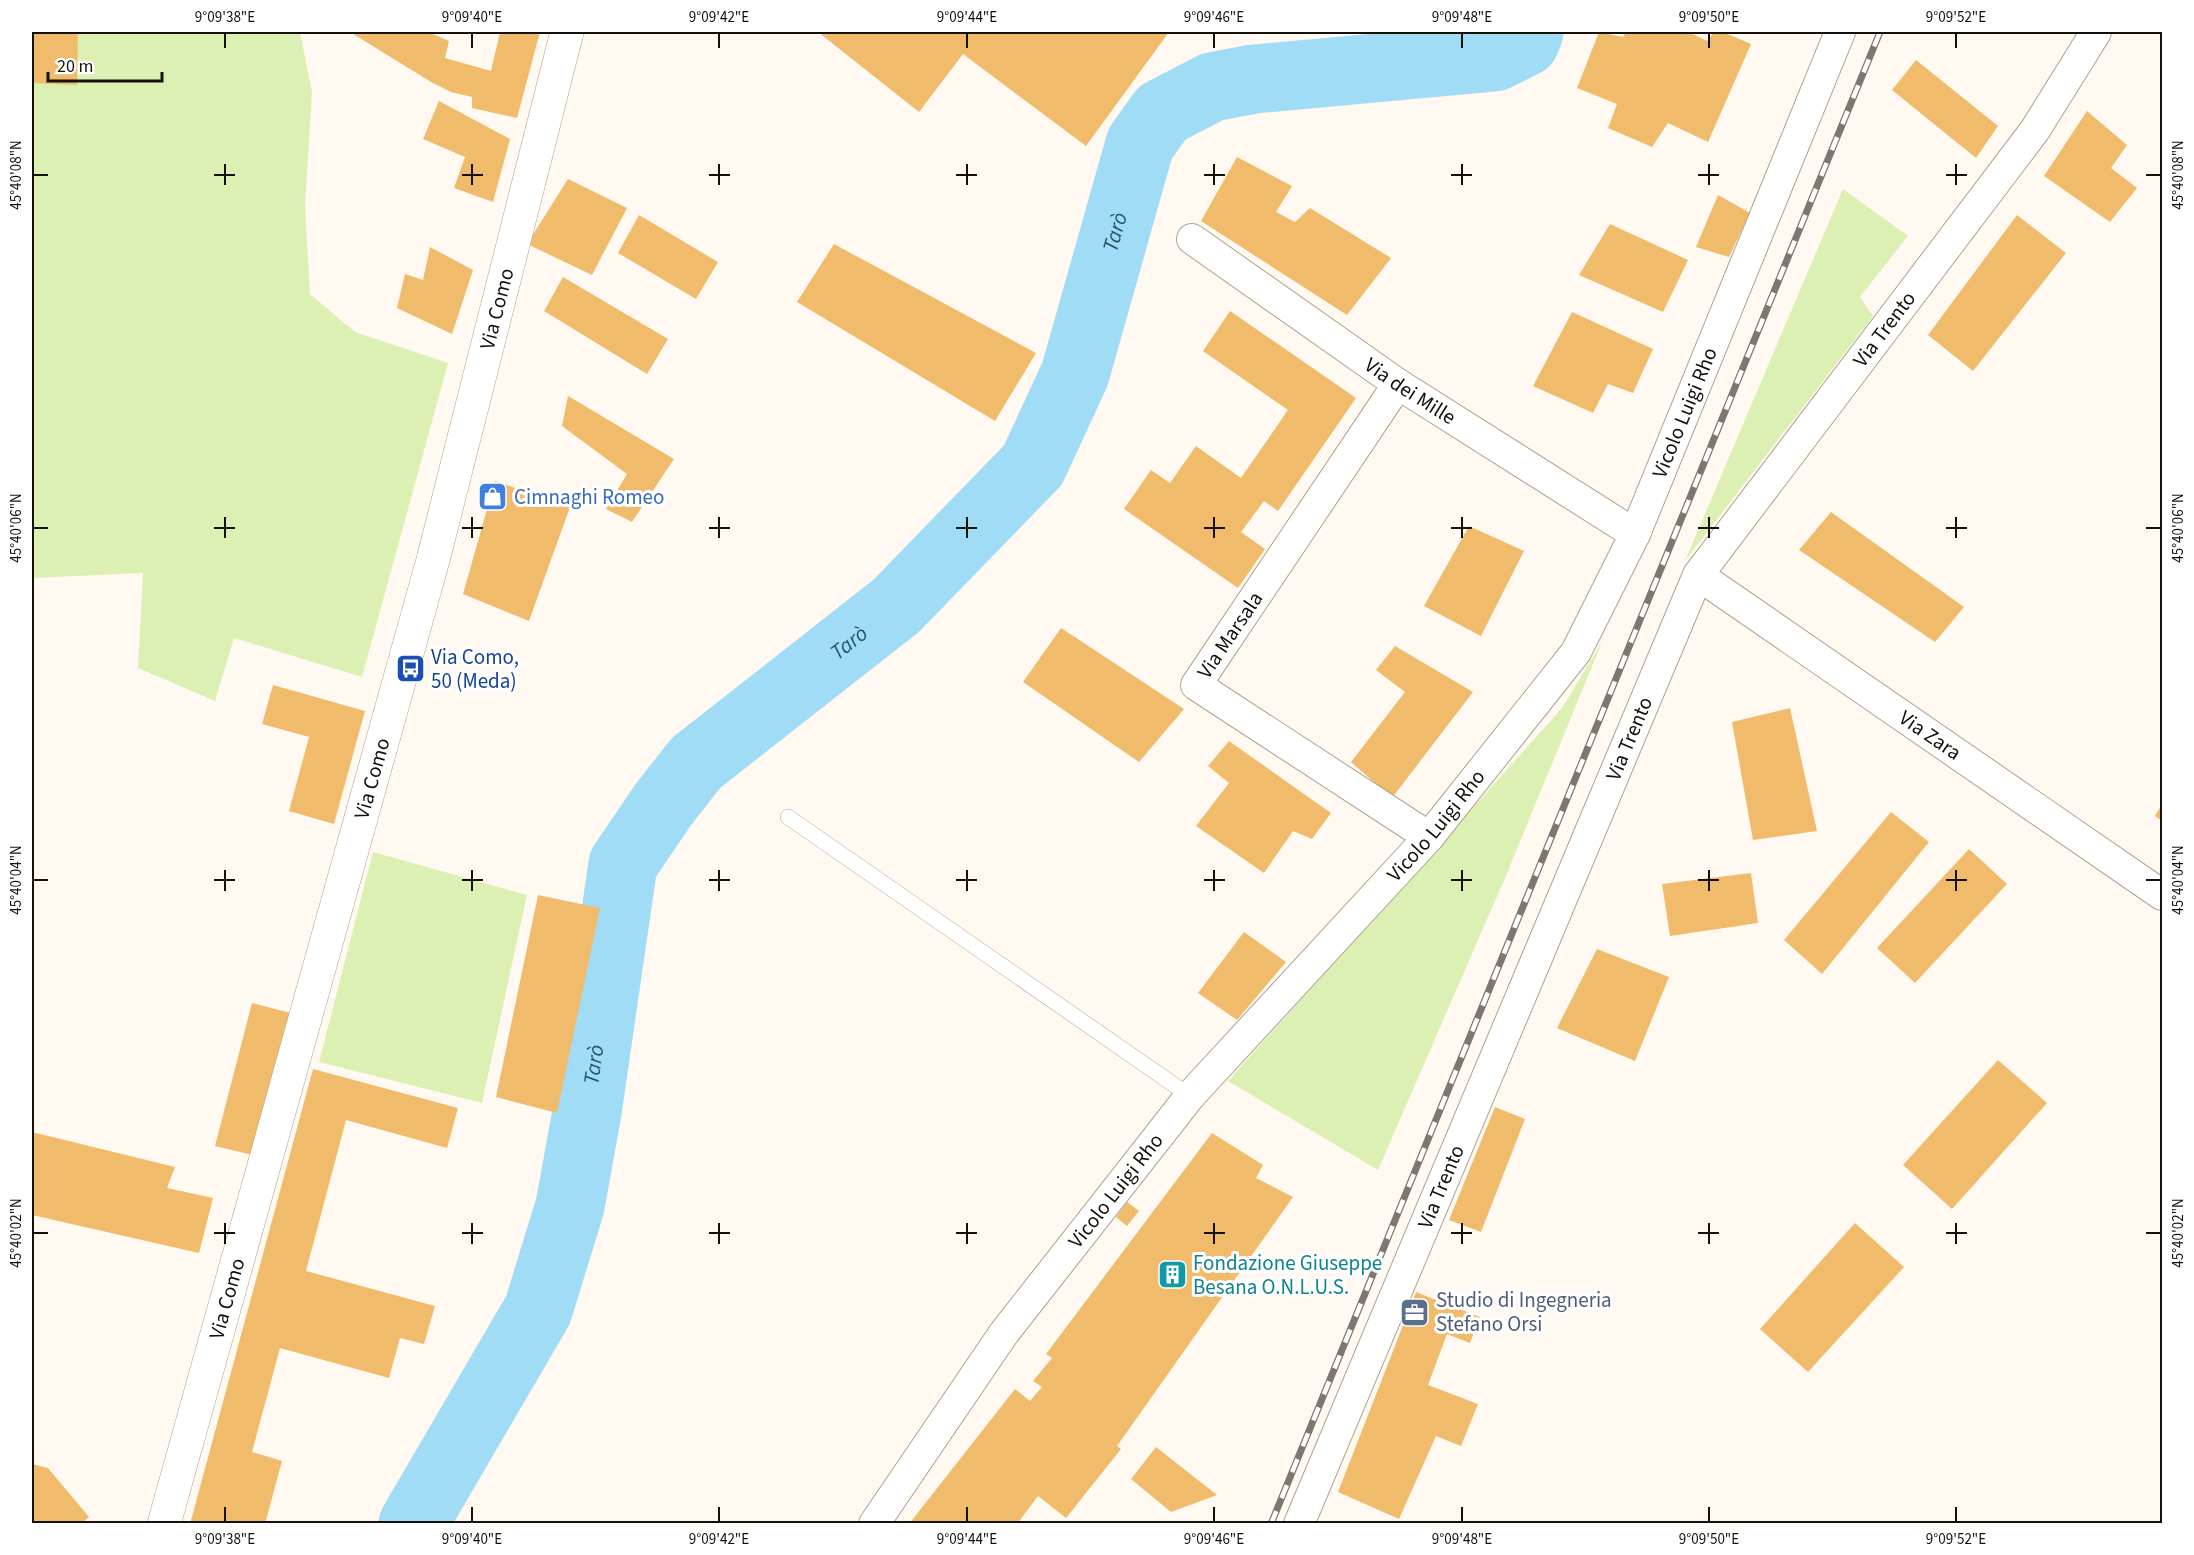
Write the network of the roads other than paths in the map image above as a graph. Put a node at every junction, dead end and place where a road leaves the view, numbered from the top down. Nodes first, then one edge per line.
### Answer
1 (567, 32) edge
2 (1840, 32) edge
3 (2096, 32) edge
4 (1192, 239) dead end
5 (1398, 384) junction
6 (1635, 534) junction
7 (1698, 575) junction
8 (788, 817) dead end
9 (1429, 837) junction
10 (2163, 896) edge
11 (1190, 1096) junction
12 (164, 1524) edge
13 (874, 1524) edge
14 (1299, 1524) edge

1 - 12 street, Via Como
2 - 6 street, Vicolo Luigi Rho
3 - 7 street, Via Trento
4 - 5 street, Via dei Mille
5 - 6 street, Via dei Mille
5 - 9 street, Via Marsala
6 - 9 street, Vicolo Luigi Rho
7 - 10 street, Via Zara
7 - 14 street, Via Trento
8 - 11 lane
9 - 11 street, Vicolo Luigi Rho
11 - 13 street, Vicolo Luigi Rho

